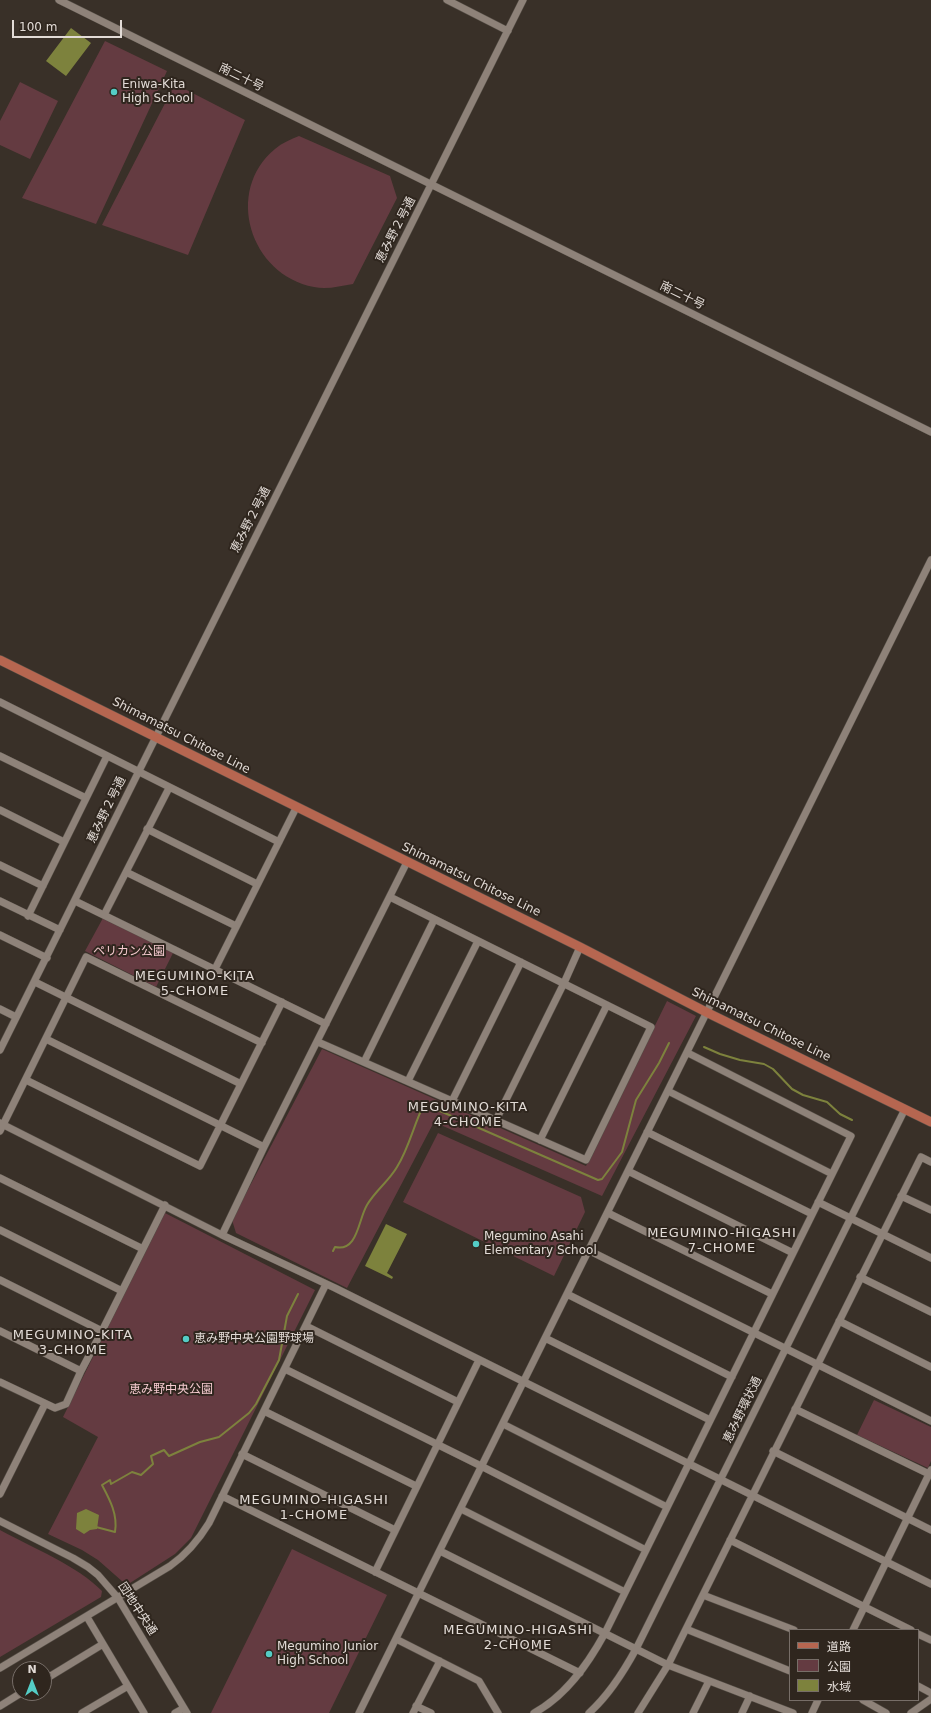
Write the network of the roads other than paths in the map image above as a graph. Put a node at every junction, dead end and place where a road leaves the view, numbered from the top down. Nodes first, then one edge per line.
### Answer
1 (58, 0) edge
2 (447, 0) edge
3 (522, 0) edge
4 (502, 28) junction
5 (431, 184) junction
6 (931, 432) edge
7 (931, 560) edge
8 (0, 660) edge
9 (0, 702) edge
10 (155, 736) junction
11 (0, 756) edge
12 (106, 756) junction
13 (138, 771) junction
14 (169, 788) junction
15 (86, 798) junction
16 (296, 808) junction
17 (0, 810) edge
18 (147, 830) junction
19 (64, 842) junction
20 (279, 842) junction
21 (407, 862) junction
22 (0, 865) edge
23 (126, 872) junction
24 (257, 884) junction
25 (43, 886) junction
26 (390, 896) junction
27 (0, 901) edge
28 (75, 901) junction
29 (104, 915) junction
30 (28, 916) junction
31 (434, 920) junction
32 (236, 926) junction
33 (60, 930) junction
34 (0, 935) edge
35 (478, 941) junction
36 (580, 947) junction
37 (47, 958) junction
38 (521, 962) junction
39 (215, 969) junction
40 (35, 982) junction
41 (564, 983) junction
42 (66, 997) junction
43 (282, 1002) junction
44 (607, 1005) junction
45 (0, 1009) edge
46 (708, 1013) junction
47 (16, 1017) junction
48 (326, 1024) junction
49 (46, 1039) junction
50 (318, 1042) junction
51 (262, 1043) junction
52 (0, 1050) edge
53 (688, 1054) junction
54 (364, 1062) junction
55 (26, 1080) junction
56 (408, 1080) junction
57 (241, 1084) junction
58 (668, 1091) junction
59 (452, 1100) junction
60 (905, 1109) junction
61 (496, 1120) junction
62 (931, 1122) edge
63 (221, 1125) junction
64 (1, 1126) edge
65 (647, 1132) junction
66 (540, 1140) junction
67 (264, 1147) junction
68 (931, 1162) edge
69 (628, 1171) junction
70 (832, 1174) junction
71 (0, 1178) edge
72 (901, 1196) junction
73 (818, 1202) junction
74 (164, 1205) junction
75 (931, 1210) edge
76 (608, 1213) junction
77 (812, 1214) junction
78 (850, 1218) junction
79 (0, 1230) edge
80 (882, 1234) junction
81 (222, 1235) junction
82 (143, 1249) junction
83 (588, 1250) junction
84 (793, 1253) junction
85 (931, 1258) edge
86 (860, 1277) junction
87 (0, 1280) edge
88 (326, 1284) junction
89 (122, 1291) junction
90 (568, 1294) junction
91 (772, 1294) junction
92 (931, 1312) edge
93 (839, 1322) junction
94 (306, 1326) junction
95 (0, 1331) edge
96 (102, 1331) junction
97 (753, 1333) junction
98 (545, 1338) junction
99 (785, 1348) junction
100 (479, 1360) junction
101 (817, 1364) junction
102 (931, 1367) edge
103 (285, 1369) junction
104 (81, 1371) junction
105 (732, 1377) junction
106 (0, 1382) edge
107 (524, 1382) junction
108 (458, 1402) junction
109 (45, 1404) junction
110 (795, 1409) junction
111 (264, 1411) junction
112 (710, 1420) junction
113 (931, 1421) edge
114 (503, 1424) junction
115 (437, 1445) junction
116 (773, 1451) junction
117 (242, 1454) junction
118 (688, 1465) junction
119 (481, 1466) junction
120 (930, 1473) edge
121 (720, 1481) junction
122 (416, 1486) junction
123 (0, 1494) edge
124 (222, 1496) junction
125 (752, 1496) junction
126 (667, 1507) junction
127 (461, 1509) junction
128 (907, 1518) junction
129 (0, 1521) edge
130 (395, 1530) junction
131 (931, 1530) edge
132 (730, 1540) junction
133 (646, 1550) junction
134 (440, 1551) junction
135 (887, 1562) junction
136 (375, 1572) junction
137 (931, 1584) edge
138 (625, 1592) junction
139 (419, 1594) junction
140 (703, 1595) junction
141 (118, 1598) junction
142 (864, 1606) junction
143 (87, 1617) junction
144 (686, 1629) junction
145 (791, 1629) edge
146 (853, 1629) edge
147 (909, 1629) edge
148 (605, 1633) junction
149 (919, 1634) edge
150 (396, 1639) junction
151 (931, 1640) edge
152 (104, 1644) junction
153 (636, 1649) junction
154 (440, 1661) junction
155 (668, 1665) junction
156 (0, 1668) edge
157 (789, 1670) edge
158 (580, 1673) junction
159 (52, 1675) edge
160 (709, 1681) junction
161 (128, 1686) junction
162 (919, 1687) edge
163 (931, 1694) edge
164 (750, 1696) junction
165 (12, 1699) edge
166 (931, 1699) edge
167 (818, 1701) edge
168 (866, 1701) edge
169 (0, 1706) edge
170 (186, 1710) edge
171 (415, 1710) edge
172 (82, 1713) edge
173 (144, 1713) edge
174 (175, 1713) edge
175 (359, 1713) edge
176 (431, 1713) edge
177 (498, 1713) edge
178 (534, 1713) edge
179 (589, 1713) edge
180 (638, 1713) edge
181 (693, 1713) edge
182 (742, 1713) edge
183 (793, 1713) edge
184 (812, 1713) edge
185 (886, 1713) edge
186 (911, 1713) edge

1 - 5 street, 南二十号
2 - 4 street
3 - 4 street, 恵み野２号通
4 - 5 street, 恵み野２号通
5 - 6 street, 南二十号
5 - 10 street, 恵み野２号通
7 - 46 street
8 - 10 main road, Shimamatsu Chitose Line
9 - 12 street
10 - 13 street, 恵み野２号通
10 - 16 main road, Shimamatsu Chitose Line
11 - 15 street
12 - 13 street
12 - 15 street
13 - 14 street
13 - 28 street, 恵み野２号通
14 - 18 street
14 - 20 street
15 - 19 street
16 - 20 street
16 - 21 main road, Shimamatsu Chitose Line
17 - 19 street
18 - 23 street
18 - 24 street
19 - 25 street
20 - 24 street
21 - 26 street
21 - 36 main road, Shimamatsu Chitose Line
22 - 25 street
23 - 29 street
23 - 32 street
24 - 32 street
25 - 30 street
26 - 31 street
26 - 48 street
27 - 30 street
28 - 29 street
28 - 33 street, 恵み野２号通
29 - 39 street
30 - 33 street
31 - 35 street
31 - 54 street
32 - 39 street
33 - 37 street, 恵み野２号通
34 - 37 street
35 - 38 street
35 - 56 street
36 - 41 street
36 - 46 main road, Shimamatsu Chitose Line
37 - 40 street, 恵み野２号通
38 - 41 street
38 - 59 street
39 - 43 street
40 - 42 street
40 - 47 street, 恵み野２号通
41 - 44 street
41 - 61 street
42 - 49 street
42 - 51 street
42 - 57 street
43 - 48 street
43 - 51 street
44 - 66 street
44 - 66 street
45 - 47 street
46 - 53 street
46 - 60 main road, Shimamatsu Chitose Line
47 - 52 street, 恵み野２号通
48 - 50 street
49 - 55 street
49 - 63 street
50 - 54 street
50 - 67 street
51 - 57 street
53 - 58 street
53 - 70 street
54 - 56 street
55 - 63 street
55 - 64 street
56 - 59 street
57 - 63 street
58 - 65 street
58 - 70 street
59 - 61 street
60 - 62 main road, Shimamatsu Chitose Line
60 - 78 street, 恵み野環状通
61 - 66 street
63 - 67 street
64 - 74 street
65 - 69 street
65 - 77 street
67 - 81 street
68 - 72 street
69 - 76 street
69 - 84 street
70 - 73 street
71 - 82 street
72 - 75 street
72 - 80 street
73 - 77 street
73 - 78 street
74 - 81 street
74 - 82 street
76 - 83 street
76 - 91 street
77 - 84 street
78 - 80 street
78 - 99 street, 恵み野環状通
79 - 89 street
80 - 85 street
80 - 86 street
81 - 88 street
82 - 89 street
83 - 90 street
83 - 97 street
84 - 91 street
86 - 92 street
86 - 93 street
87 - 96 street
88 - 94 street
88 - 100 street
89 - 96 street
90 - 98 street
90 - 105 street
91 - 97 street
93 - 101 street
93 - 102 street
94 - 103 street
94 - 108 street
95 - 104 street
96 - 104 street
97 - 99 street
97 - 105 street
98 - 107 street
98 - 112 street
99 - 101 street
99 - 121 street, 恵み野環状通
100 - 107 street
100 - 108 street
101 - 110 street
101 - 113 street
103 - 111 street
103 - 115 street
104 - 109 street
105 - 112 street
106 - 109 street
107 - 114 street
107 - 118 street
108 - 115 street
109 - 123 street
110 - 116 street
110 - 120 street
111 - 117 street
111 - 122 street
112 - 118 street
114 - 119 street
114 - 126 street
115 - 119 street
115 - 122 street
116 - 125 street
116 - 128 street
117 - 124 street
117 - 130 street
118 - 121 street
118 - 126 street
119 - 127 street
119 - 133 street
120 - 128 street
121 - 125 street
121 - 153 street, 恵み野環状通
122 - 130 street
124 - 136 street
124 - 141 street
125 - 132 street
125 - 135 street
126 - 133 street
127 - 134 street
127 - 138 street
128 - 131 street
128 - 135 street
129 - 141 street, 団地中央通
130 - 136 street
132 - 140 street
132 - 142 street
133 - 138 street
134 - 139 street
134 - 148 street
135 - 137 street
135 - 142 street
136 - 139 street
138 - 148 street
139 - 150 street
139 - 158 street
140 - 144 street
140 - 145 street
141 - 143 street
141 - 170 street, 団地中央通
142 - 146 street
142 - 147 street
143 - 152 street
143 - 156 street
144 - 155 street
144 - 157 street
148 - 153 street
148 - 158 street
149 - 151 street
150 - 154 street
150 - 175 street
152 - 159 street
152 - 161 street
153 - 155 street
153 - 179 street, 恵み野環状通
154 - 171 street
154 - 177 street
155 - 160 street
155 - 180 street
158 - 178 street
160 - 164 street
160 - 181 street
161 - 172 street
161 - 173 street
162 - 163 street
164 - 182 street
164 - 183 street
165 - 169 street
166 - 186 street
167 - 184 street
168 - 185 street
170 - 174 street
171 - 176 street

